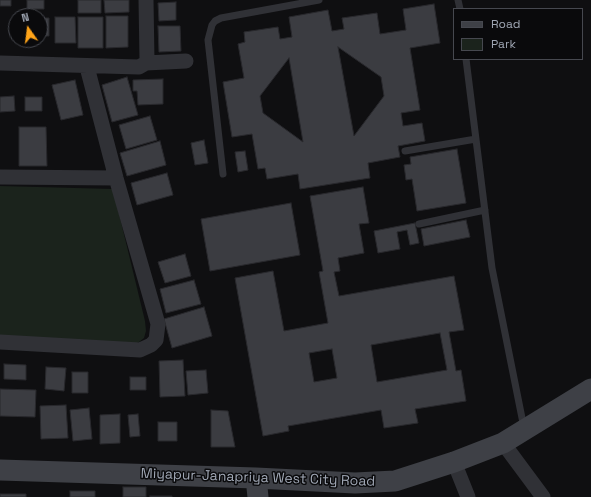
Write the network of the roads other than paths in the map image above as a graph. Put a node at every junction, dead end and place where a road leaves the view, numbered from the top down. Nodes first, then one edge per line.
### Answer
1 (146, 0) edge
2 (319, 0) edge
3 (466, 60) edge
4 (186, 61) dead end
5 (0, 63) edge
6 (146, 63) junction
7 (87, 67) junction
8 (476, 139) junction
9 (405, 151) dead end
10 (223, 174) dead end
11 (0, 177) edge
12 (116, 178) junction
13 (485, 210) junction
14 (419, 224) dead end
15 (0, 342) edge
16 (591, 389) edge
17 (524, 430) junction
18 (503, 443) junction
19 (454, 462) junction
20 (0, 470) edge
21 (257, 488) edge
22 (468, 497) edge
23 (543, 497) edge

1 - 6 street
2 - 10 lane
3 - 8 lane
4 - 6 street
5 - 7 street
6 - 7 street
7 - 12 street
8 - 9 lane
8 - 13 lane
11 - 12 street
12 - 15 street
13 - 14 lane
13 - 17 lane
16 - 17 street, Miyapur-Janapriya West City Road
17 - 18 street, Miyapur-Janapriya West City Road
18 - 19 street, Miyapur-Janapriya West City Road
18 - 23 street
19 - 21 street, Miyapur-Janapriya West City Road
19 - 22 street
20 - 21 street, Miyapur-Janapriya West City Road

